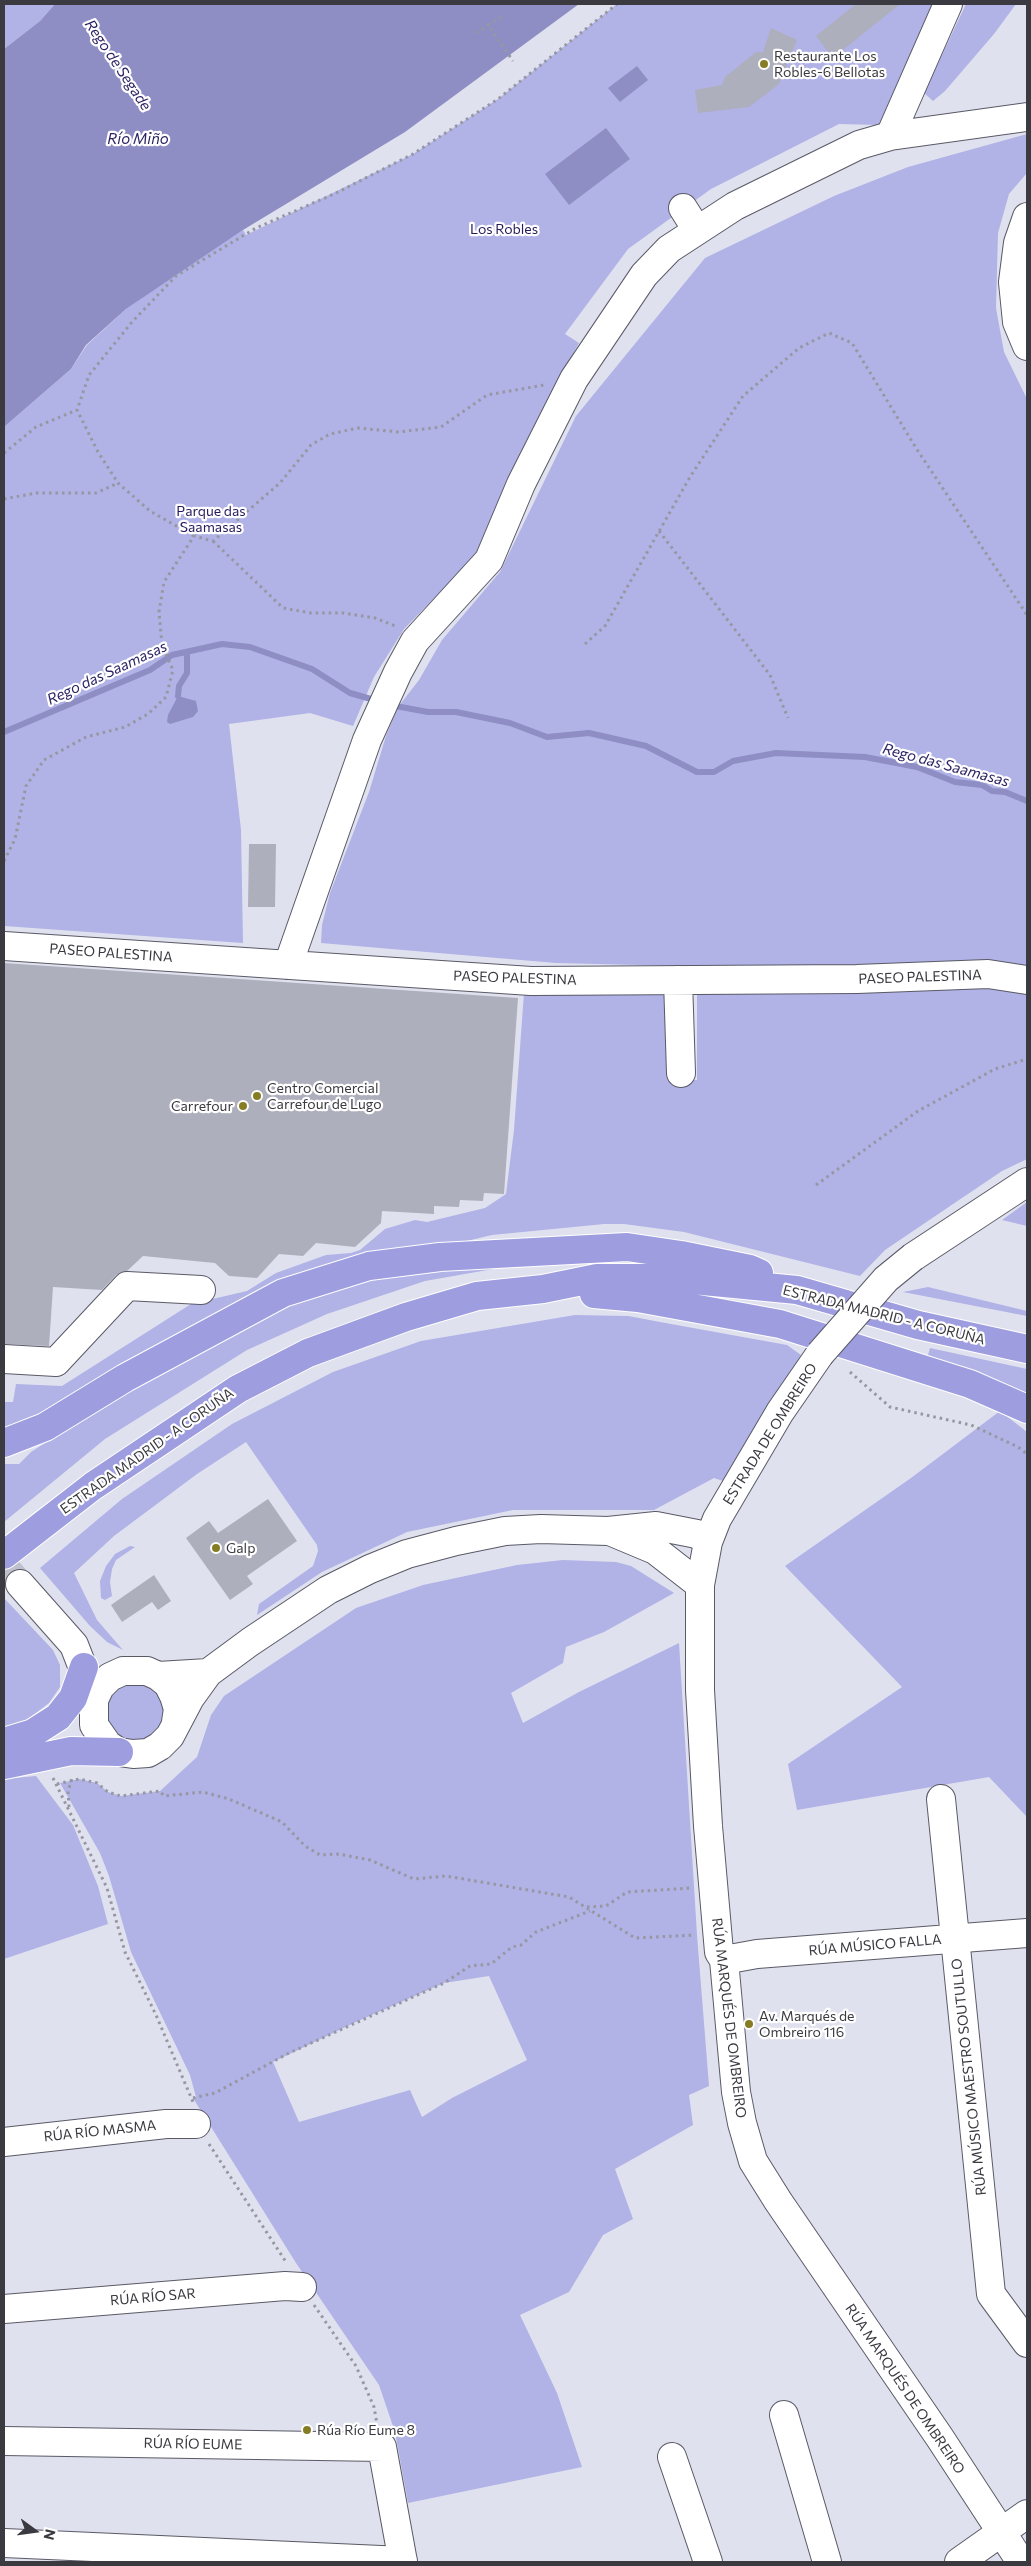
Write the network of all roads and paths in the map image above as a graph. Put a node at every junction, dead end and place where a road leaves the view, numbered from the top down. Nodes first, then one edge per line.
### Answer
1 (617, 4) edge
2 (948, 4) edge
3 (501, 17) dead end
4 (488, 25) junction
5 (476, 33) dead end
6 (513, 61) dead end
7 (1027, 118) edge
8 (890, 136) junction
9 (1027, 217) edge
10 (1027, 346) edge
11 (574, 379) junction
12 (77, 410) junction
13 (4, 453) edge
14 (118, 483) junction
15 (4, 499) edge
16 (659, 531) junction
17 (194, 536) junction
18 (213, 541) junction
19 (1027, 615) edge
20 (404, 629) dead end
21 (585, 644) dead end
22 (788, 718) dead end
23 (4, 861) edge
24 (4, 946) edge
25 (288, 966) junction
26 (678, 980) junction
27 (1027, 980) edge
28 (1027, 1059) edge
29 (681, 1073) dead end
30 (1027, 1184) edge
31 (816, 1185) dead end
32 (543, 1289) junction
33 (201, 1290) dead end
34 (797, 1290) junction
35 (1027, 1349) edge
36 (4, 1359) edge
37 (844, 1367) dead end
38 (1027, 1409) edge
39 (4, 1443) edge
40 (1027, 1454) edge
41 (728, 1500) junction
42 (656, 1538) junction
43 (707, 1546) junction
44 (11, 1562) edge
45 (700, 1585) junction
46 (79, 1656) junction
47 (122, 1671) junction
48 (208, 1673) junction
49 (158, 1676) junction
50 (94, 1700) junction
51 (176, 1722) junction
52 (4, 1742) edge
53 (119, 1752) junction
54 (4, 1765) edge
55 (72, 1772) dead end
56 (72, 1780) junction
57 (57, 1784) dead end
58 (941, 1799) dead end
59 (69, 1809) dead end
60 (694, 1898) dead end
61 (585, 1908) junction
62 (591, 1910) junction
63 (696, 1925) dead end
64 (702, 1931) dead end
65 (1027, 1933) edge
66 (697, 1935) junction
67 (954, 1938) junction
68 (724, 1960) junction
69 (194, 2111) joint
70 (4, 2142) edge
71 (302, 2287) dead end
72 (4, 2309) edge
73 (1027, 2343) edge
74 (784, 2415) dead end
75 (4, 2441) edge
76 (672, 2457) dead end
77 (1027, 2514) edge
78 (1000, 2533) junction
79 (4, 2543) edge
80 (403, 2562) edge
81 (708, 2562) edge
82 (827, 2562) edge
83 (960, 2562) edge
84 (1021, 2562) edge

1 - 12 path
2 - 8 street
3 - 4 path
4 - 5 path
4 - 6 path
7 - 8 street
8 - 11 street
9 - 10 street
11 - 18 path
11 - 25 street
12 - 13 path
12 - 14 path
14 - 15 path
14 - 17 path
16 - 19 path
16 - 21 path
16 - 22 path
17 - 18 path
17 - 23 path
18 - 20 path
24 - 25 street, PASEO PALESTINA
25 - 26 street, PASEO PALESTINA
26 - 27 street, PASEO PALESTINA
26 - 29 street
28 - 31 path
30 - 41 street, ESTRADA DE OMBREIRO, bridge
32 - 34 highway, ESTRADA MADRID - A CORUÑA
32 - 38 highway
32 - 44 highway, ESTRADA MADRID - A CORUÑA
33 - 36 street
34 - 35 highway, ESTRADA MADRID - A CORUÑA
34 - 39 highway
37 - 40 path
41 - 42 street
41 - 43 street, ESTRADA DE OMBREIRO
42 - 43 street
42 - 45 street
42 - 48 street
43 - 45 street, RÚA MARQUÉS DE OMBREIRO
44 - 46 street
45 - 68 street, RÚA MARQUÉS DE OMBREIRO
46 - 47 street
46 - 50 street
46 - 52 highway
47 - 49 street
47 - 50 street
48 - 49 street
48 - 51 street
49 - 51 street
50 - 53 street
51 - 53 street
53 - 54 highway
55 - 56 path
56 - 57 path
56 - 59 path
56 - 61 path
58 - 67 street, RÚA MÚSICO MAESTRO SOUTULLO
60 - 61 path
61 - 62 path
62 - 66 path
62 - 69 path
63 - 66 path
64 - 66 path
65 - 67 street, RÚA MÚSICO FALLA
67 - 68 street, RÚA MÚSICO FALLA
67 - 73 street, RÚA MÚSICO MAESTRO SOUTULLO
68 - 78 street, RÚA MARQUÉS DE OMBREIRO
69 - 70 street, RÚA RÍO MASMA
71 - 72 street, RÚA RÍO SAR
74 - 82 street
75 - 80 street, RÚA RÍO EUME
76 - 81 street
77 - 78 street
78 - 83 street
78 - 84 street, RÚA MARQUÉS DE OMBREIRO
79 - 80 street

